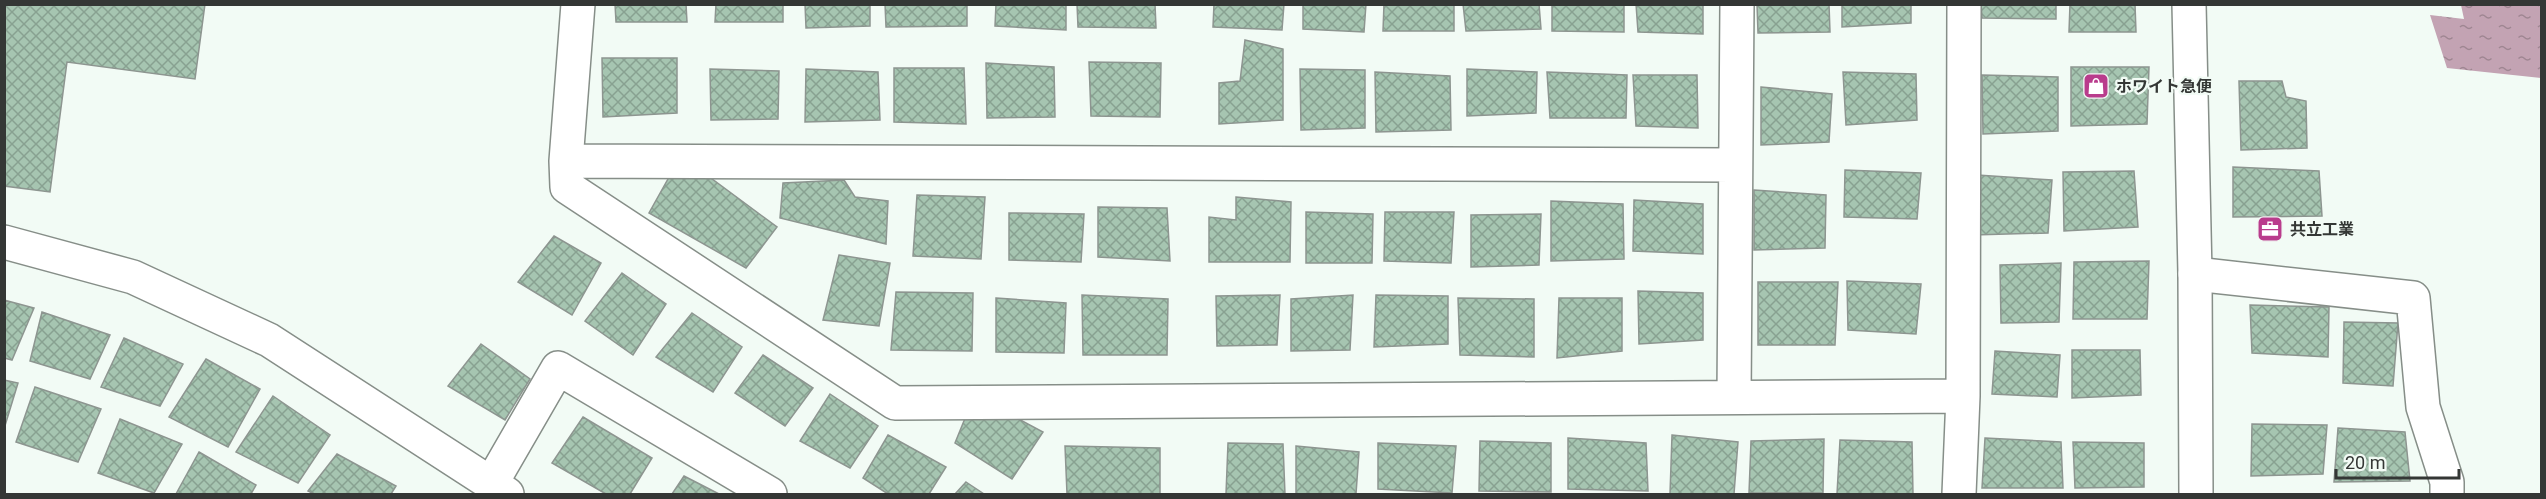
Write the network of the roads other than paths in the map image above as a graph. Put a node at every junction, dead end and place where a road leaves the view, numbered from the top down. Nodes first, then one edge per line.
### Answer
1 (578, 4) edge
2 (1737, 4) edge
3 (1964, 4) edge
4 (2189, 4) edge
5 (566, 161) junction
6 (1736, 165) junction
7 (4, 242) edge
8 (2195, 274) junction
9 (1963, 396) junction
10 (1734, 397) junction
11 (499, 489) edge
12 (770, 495) edge
13 (1959, 495) edge
14 (2196, 495) edge
15 (2446, 495) edge

1 - 5 street
2 - 6 street
3 - 9 street
4 - 8 street
5 - 6 street
5 - 10 street
6 - 10 street
7 - 11 street
8 - 14 street
8 - 15 street
9 - 10 street
9 - 13 street
11 - 12 street

